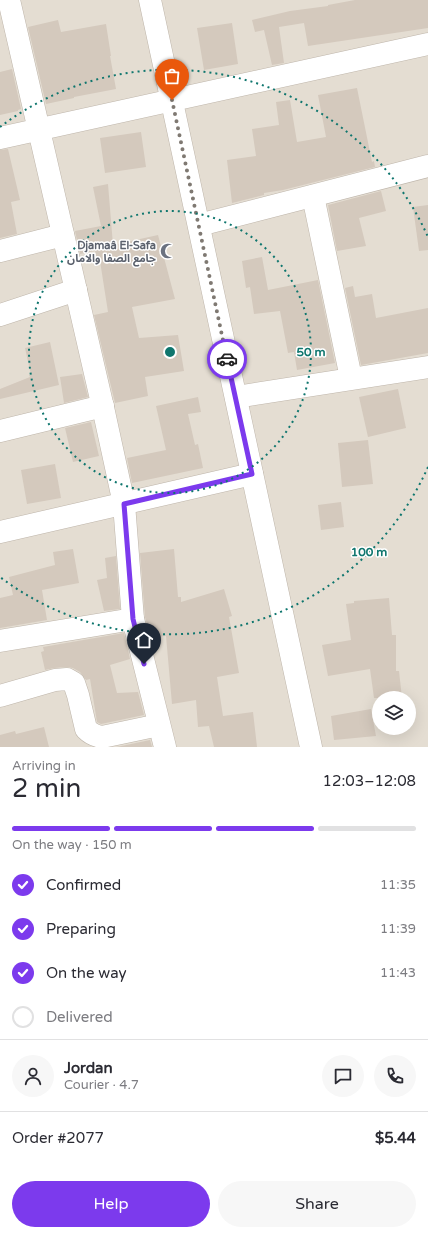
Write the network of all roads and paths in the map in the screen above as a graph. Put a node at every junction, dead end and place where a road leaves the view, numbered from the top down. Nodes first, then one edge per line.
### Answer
1 (9, 0) edge
2 (150, 0) edge
3 (7, 23) edge
4 (428, 44) edge
5 (172, 100) junction
6 (38, 130) junction
7 (0, 138) edge
8 (428, 166) edge
9 (313, 196) junction
10 (198, 225) junction
11 (63, 235) junction
12 (0, 251) edge
13 (76, 290) junction
14 (0, 315) edge
15 (428, 367) edge
16 (351, 378) junction
17 (236, 397) junction
18 (103, 406) junction
19 (0, 431) edge
20 (252, 474) junction
21 (124, 504) junction
22 (0, 532) edge
23 (133, 619) junction
24 (0, 641) edge
25 (0, 696) edge
26 (159, 725) junction
27 (165, 747) edge
28 (311, 747) edge

1 - 3 street
2 - 5 street
3 - 6 street
4 - 5 street
5 - 6 street
5 - 10 street
6 - 7 street
6 - 11 street
8 - 9 street
9 - 10 street
9 - 16 street
10 - 17 street
11 - 12 street
11 - 13 street
13 - 14 street
13 - 18 street
15 - 16 street
16 - 17 street
17 - 20 street
18 - 19 street
18 - 21 street
20 - 21 street
20 - 28 street
21 - 22 street
21 - 23 street
23 - 24 street
23 - 26 street
25 - 26 street
26 - 27 street

